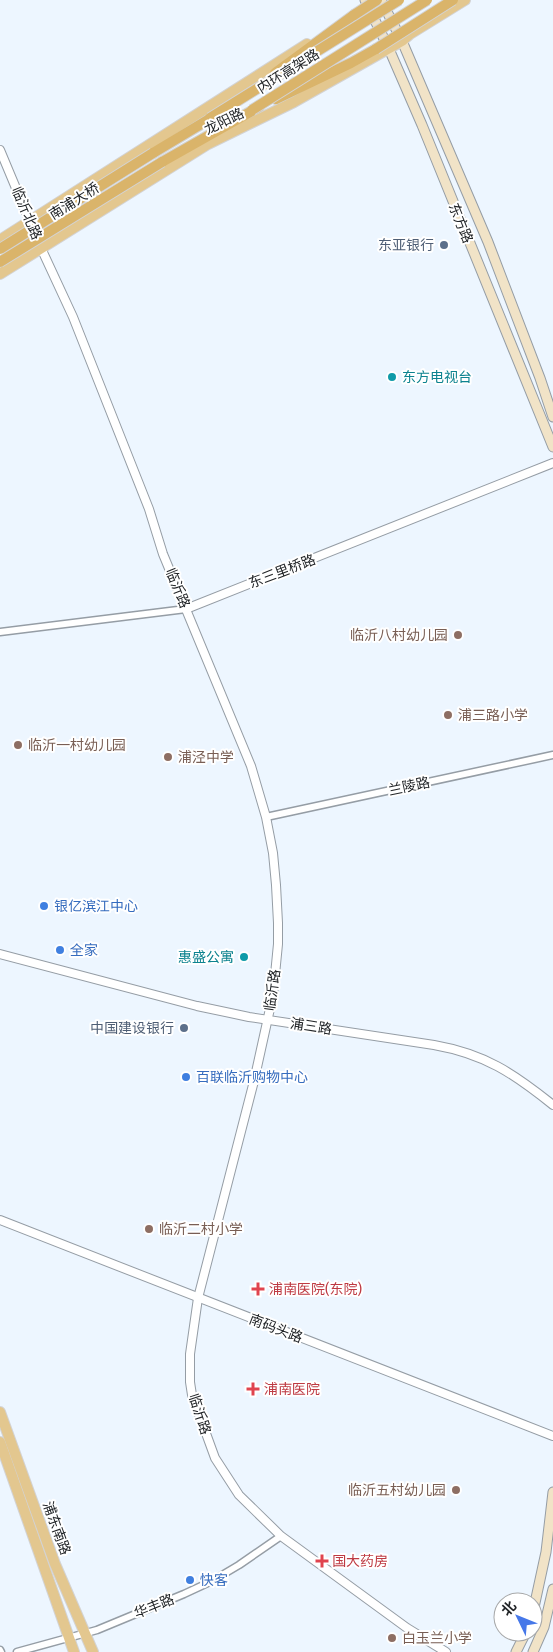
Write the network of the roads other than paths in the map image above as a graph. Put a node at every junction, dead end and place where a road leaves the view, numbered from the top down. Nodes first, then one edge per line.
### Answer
1 (399, 0) edge
2 (427, 0) edge
3 (453, 0) edge
4 (465, 0) edge
5 (383, 1) edge
6 (369, 2) edge
7 (402, 41) junction
8 (389, 49) junction
9 (252, 110) junction
10 (210, 118) junction
11 (0, 150) edge
12 (153, 153) joint
13 (162, 162) joint
14 (31, 222) junction
15 (0, 240) edge
16 (41, 248) junction
17 (0, 249) edge
18 (0, 262) edge
19 (0, 274) edge
20 (553, 417) edge
21 (553, 447) edge
22 (553, 463) edge
23 (186, 609) junction
24 (0, 632) edge
25 (553, 755) edge
26 (266, 817) junction
27 (0, 954) edge
28 (268, 1020) junction
29 (553, 1105) edge
30 (0, 1220) edge
31 (198, 1298) junction
32 (0, 1412) edge
33 (553, 1436) edge
34 (0, 1442) edge
35 (553, 1492) edge
36 (280, 1536) junction
37 (553, 1589) edge
38 (537, 1592) edge
39 (86, 1632) junction
40 (69, 1638) junction
41 (17, 1652) edge
42 (74, 1652) edge
43 (93, 1652) edge
44 (446, 1652) edge
45 (533, 1652) edge

1 - 10 highway, 内环高架路, bridge
2 - 9 highway, 内环高架路, bridge
3 - 9 highway, bridge
4 - 7 main road, 龙阳路
5 - 6 main road, 龙阳路
5 - 7 main road, 东方路
5 - 10 highway, bridge
6 - 8 main road, 东方路
6 - 14 main road, 龙阳路
7 - 8 main road, 龙阳路
7 - 20 main road, 东方路
8 - 16 main road, 龙阳路
8 - 21 main road, 东方路
9 - 13 highway, 内环高架路
10 - 12 highway, 内环高架路
11 - 14 street, 临沂北路
12 - 17 highway, 南浦大桥, bridge
13 - 18 highway, 南浦大桥, bridge
14 - 15 main road, 龙阳路
14 - 16 street, 临沂北路
16 - 19 main road, 龙阳路
16 - 23 street, 临沂路
22 - 23 street, 东三里桥路
23 - 24 street, 东三里桥路
23 - 26 street, 临沂路
25 - 26 street, 兰陵路
26 - 28 street, 临沂路
27 - 28 street, 浦三路
28 - 29 street, 浦三路
28 - 31 street, 临沂路
30 - 31 street, 南码头路
31 - 33 street, 南码头路
31 - 36 street, 临沂路
32 - 39 main road, 浦东南路
34 - 40 main road, 浦东南路
35 - 38 main road
36 - 39 street, 华丰路
36 - 44 street, 临沂路
37 - 45 main road
39 - 40 street, 华丰路
39 - 43 main road, 浦东南路
40 - 41 street, 华丰路
40 - 42 main road, 浦东南路

